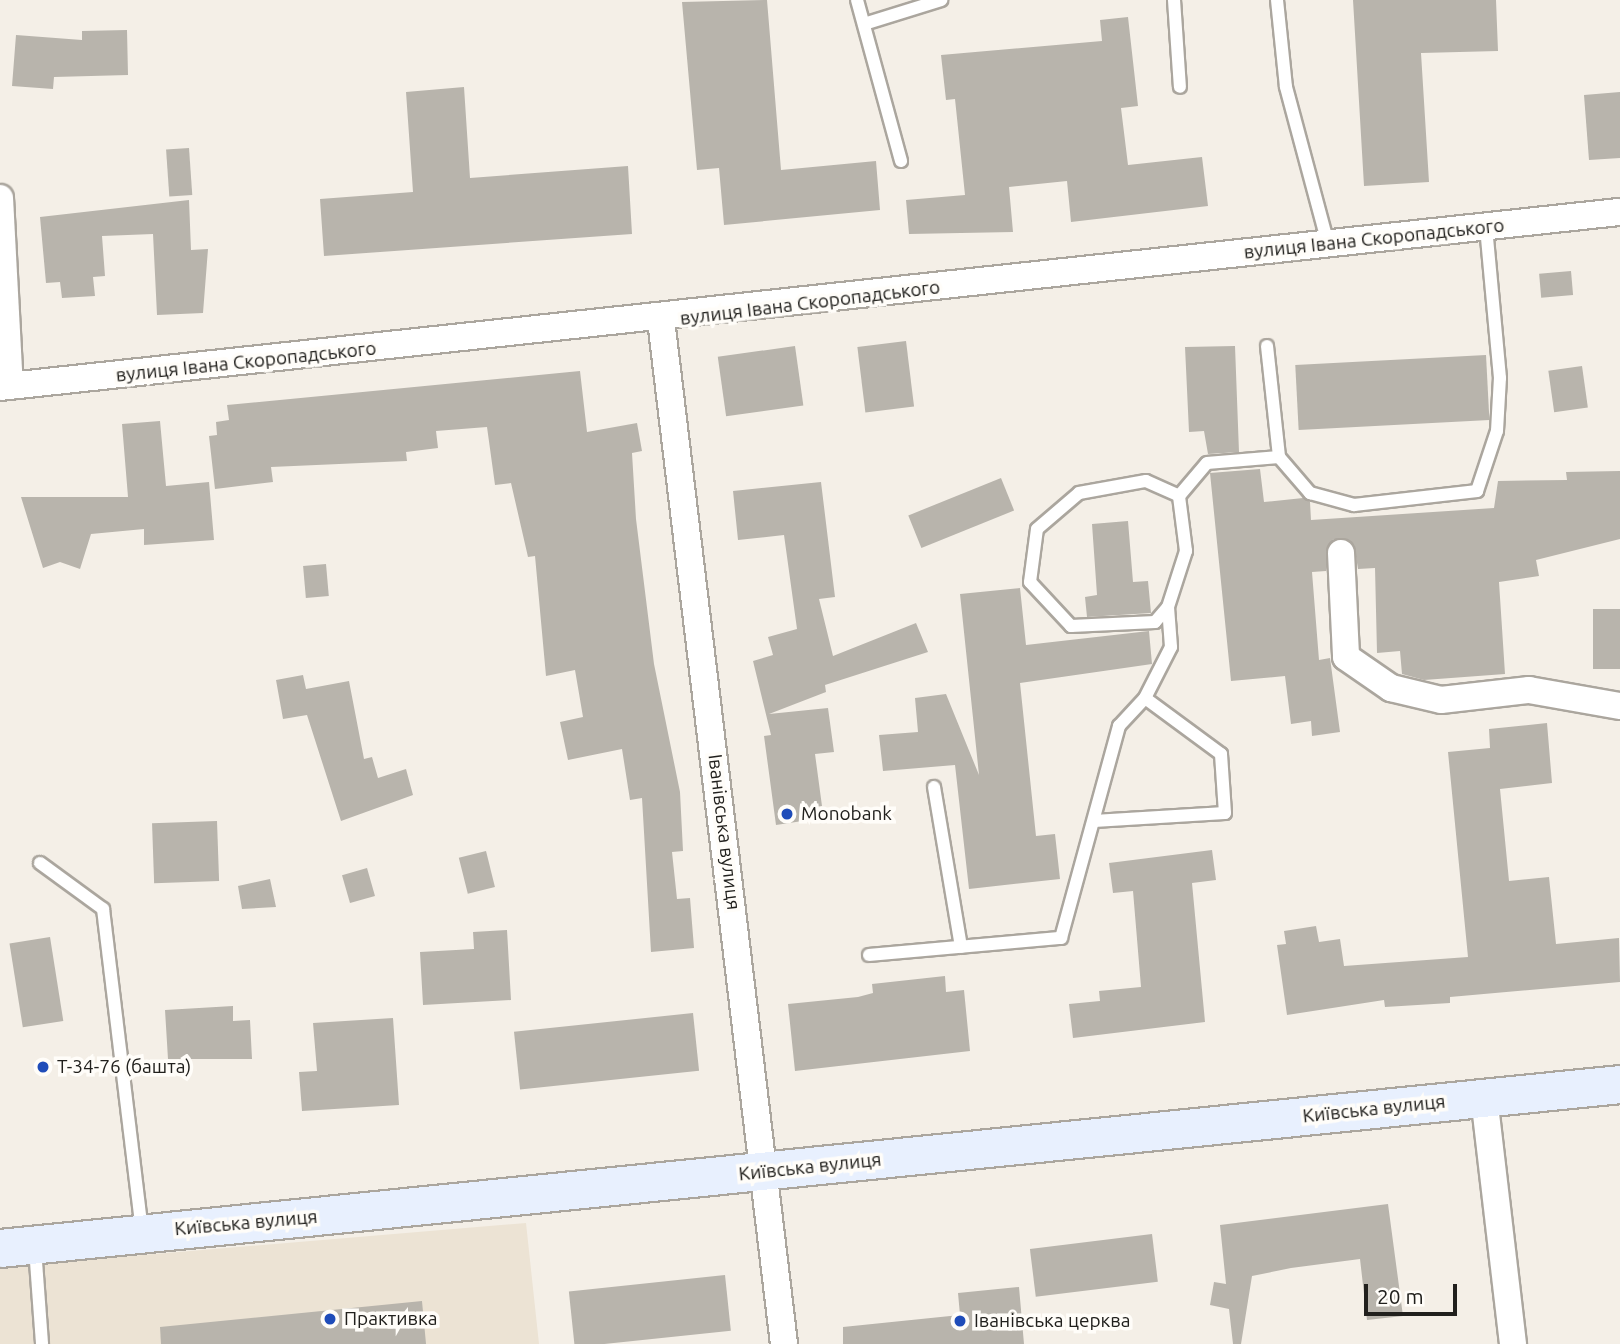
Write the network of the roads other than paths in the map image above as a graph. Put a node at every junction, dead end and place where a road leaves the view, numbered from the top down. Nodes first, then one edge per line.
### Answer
1 (857, 0) edge
2 (941, 0) edge
3 (1174, 0) edge
4 (1277, 0) edge
5 (864, 24) junction
6 (1180, 87) dead end
7 (901, 161) dead end
8 (0, 198) edge
9 (1620, 212) edge
10 (1486, 227) junction
11 (1328, 244) junction
12 (661, 320) junction
13 (1267, 346) dead end
14 (5, 387) edge
15 (1279, 457) junction
16 (1180, 496) junction
17 (1341, 553) dead end
18 (1168, 607) junction
19 (1145, 698) junction
20 (1620, 706) edge
21 (934, 787) dead end
22 (1094, 821) junction
23 (40, 863) dead end
24 (961, 947) junction
25 (869, 955) dead end
26 (1620, 1084) edge
27 (1484, 1097) junction
28 (766, 1172) junction
29 (143, 1233) junction
30 (18, 1246) edge
31 (42, 1344) edge
32 (784, 1344) edge
33 (1513, 1344) edge

1 - 5 lane
2 - 5 lane
3 - 6 lane
4 - 11 lane
5 - 7 lane
8 - 14 street
9 - 10 street, вулиця Івана Скоропадського
10 - 11 street, вулиця Івана Скоропадського
10 - 15 lane
11 - 12 street, вулиця Івана Скоропадського
12 - 14 street, вулиця Івана Скоропадського
12 - 28 street, Іванівська вулиця
13 - 15 lane
15 - 16 lane
16 - 18 lane
16 - 18 lane
17 - 20 street
18 - 19 lane
19 - 22 lane
19 - 22 lane
21 - 24 lane
22 - 24 lane
23 - 29 lane
24 - 25 lane
26 - 27 main road, Київська вулиця
27 - 28 main road, Київська вулиця
27 - 33 street
28 - 29 main road, Київська вулиця
28 - 32 street, Іванівська вулиця
29 - 30 main road, Київська вулиця
30 - 31 lane

